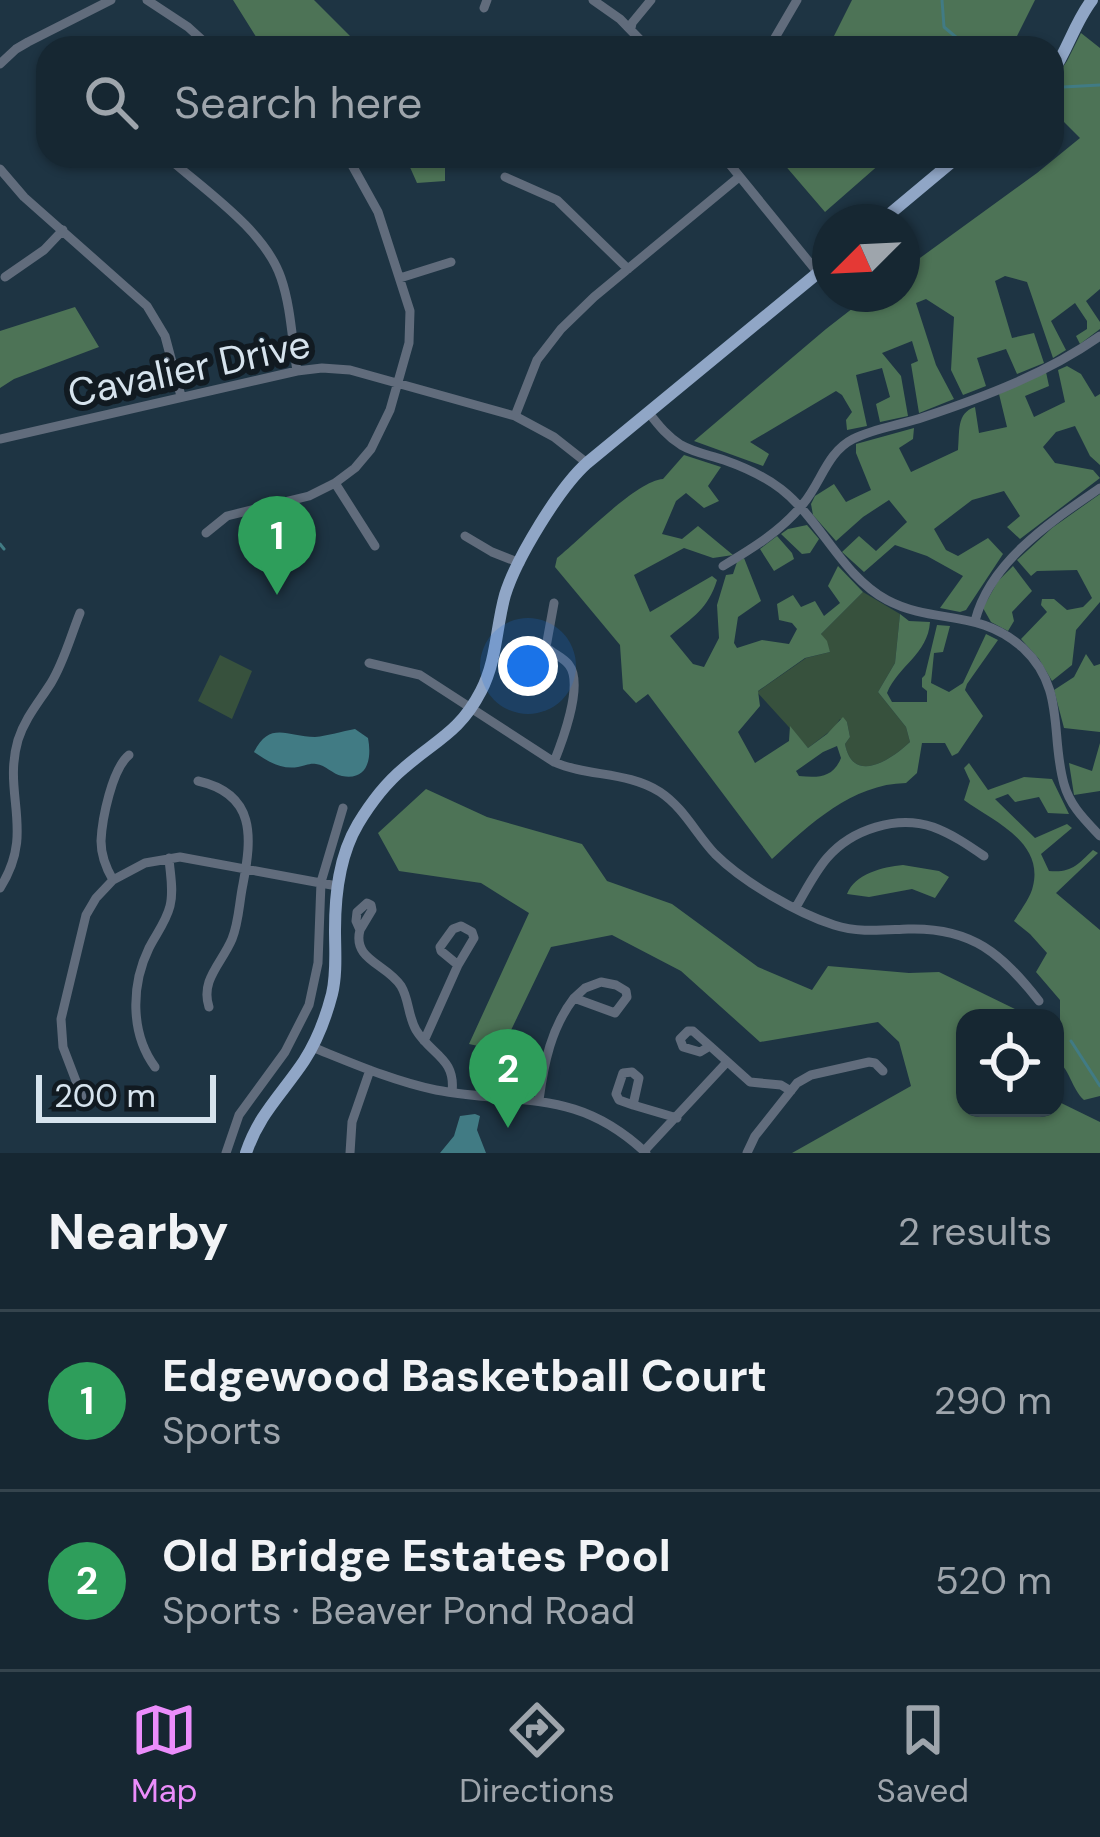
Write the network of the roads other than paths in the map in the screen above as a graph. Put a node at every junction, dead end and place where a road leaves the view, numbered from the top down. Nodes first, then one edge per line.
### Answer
1 (111, 0) edge
2 (147, 0) edge
3 (593, 0) edge
4 (651, 0) edge
5 (797, 0) edge
6 (1092, 0) edge
7 (631, 28) junction
8 (38, 36) edge
9 (197, 36) edge
10 (638, 36) edge
11 (778, 36) edge
12 (36, 37) edge
13 (1064, 53) edge
14 (0, 64) edge
15 (188, 168) edge
16 (354, 168) edge
17 (732, 168) edge
18 (945, 168) edge
19 (0, 169) edge
20 (506, 177) dead end
21 (739, 177) junction
22 (902, 204) edge
23 (63, 230) junction
24 (812, 255) edge
25 (451, 262) dead end
26 (628, 269) junction
27 (5, 277) dead end
28 (400, 278) junction
29 (812, 278) edge
30 (1100, 336) edge
31 (297, 371) junction
32 (398, 383) junction
33 (182, 396) junction
34 (649, 413) junction
35 (515, 416) junction
36 (0, 439) edge
37 (586, 464) junction
38 (335, 483) junction
39 (1100, 488) edge
40 (800, 507) junction
41 (206, 533) dead end
42 (465, 536) dead end
43 (375, 546) dead end
44 (520, 563) junction
45 (723, 566) dead end
46 (554, 603) dead end
47 (80, 613) dead end
48 (975, 621) junction
49 (369, 663) dead end
50 (471, 709) junction
51 (129, 755) dead end
52 (554, 762) junction
53 (198, 781) dead end
54 (343, 808) dead end
55 (1100, 836) edge
56 (984, 856) dead end
57 (169, 858) junction
58 (247, 868) junction
59 (113, 880) junction
60 (321, 882) junction
61 (337, 886) junction
62 (0, 888) edge
63 (796, 907) junction
64 (360, 929) dead end
65 (458, 964) dead end
66 (574, 998) junction
67 (1039, 1001) dead end
68 (209, 1007) dead end
69 (424, 1040) junction
70 (710, 1046) dead end
71 (312, 1047) junction
72 (728, 1062) junction
73 (154, 1067) dead end
74 (370, 1070) junction
75 (883, 1071) dead end
76 (791, 1091) junction
77 (452, 1092) junction
78 (539, 1100) junction
79 (84, 1102) dead end
80 (633, 1105) dead end
81 (677, 1118) junction
82 (645, 1152) edge
83 (226, 1153) edge
84 (250, 1153) edge
85 (350, 1153) edge
86 (747, 1153) edge

1 - 8 street
2 - 9 street
3 - 7 street
4 - 7 street
5 - 11 street
6 - 13 main road
7 - 10 street
12 - 14 street
15 - 31 street
16 - 28 street
17 - 21 street
18 - 22 main road
19 - 23 street
20 - 26 street
21 - 24 street
21 - 26 street
23 - 27 street
23 - 33 street
25 - 28 street
26 - 35 street
28 - 32 street
29 - 34 main road
30 - 40 street
31 - 32 street, Cavalier Drive
31 - 33 street, Cavalier Drive
32 - 35 street, Cavalier Drive
32 - 38 street
33 - 36 street, Cavalier Drive
34 - 37 main road
34 - 40 street
35 - 37 street, Cavalier Drive
37 - 44 main road
38 - 41 street
38 - 43 street
39 - 48 street
40 - 45 street
40 - 48 street
42 - 44 street
44 - 50 main road
46 - 52 street
47 - 62 street
48 - 55 street
49 - 50 street
50 - 52 street
50 - 61 main road
51 - 59 street
52 - 63 street
53 - 58 street
54 - 60 street
56 - 63 street
57 - 58 street
57 - 59 street
57 - 73 street
58 - 60 street
58 - 68 street
59 - 79 street
60 - 61 street
60 - 83 street
61 - 71 main road
63 - 67 street
64 - 69 street
65 - 69 street
66 - 66 street
66 - 78 street
69 - 77 street
70 - 72 street
71 - 74 street
71 - 84 main road
72 - 76 street
72 - 81 street
74 - 77 street
74 - 85 street
75 - 76 street
76 - 86 street
77 - 78 street
78 - 82 street
80 - 81 street
81 - 82 street

